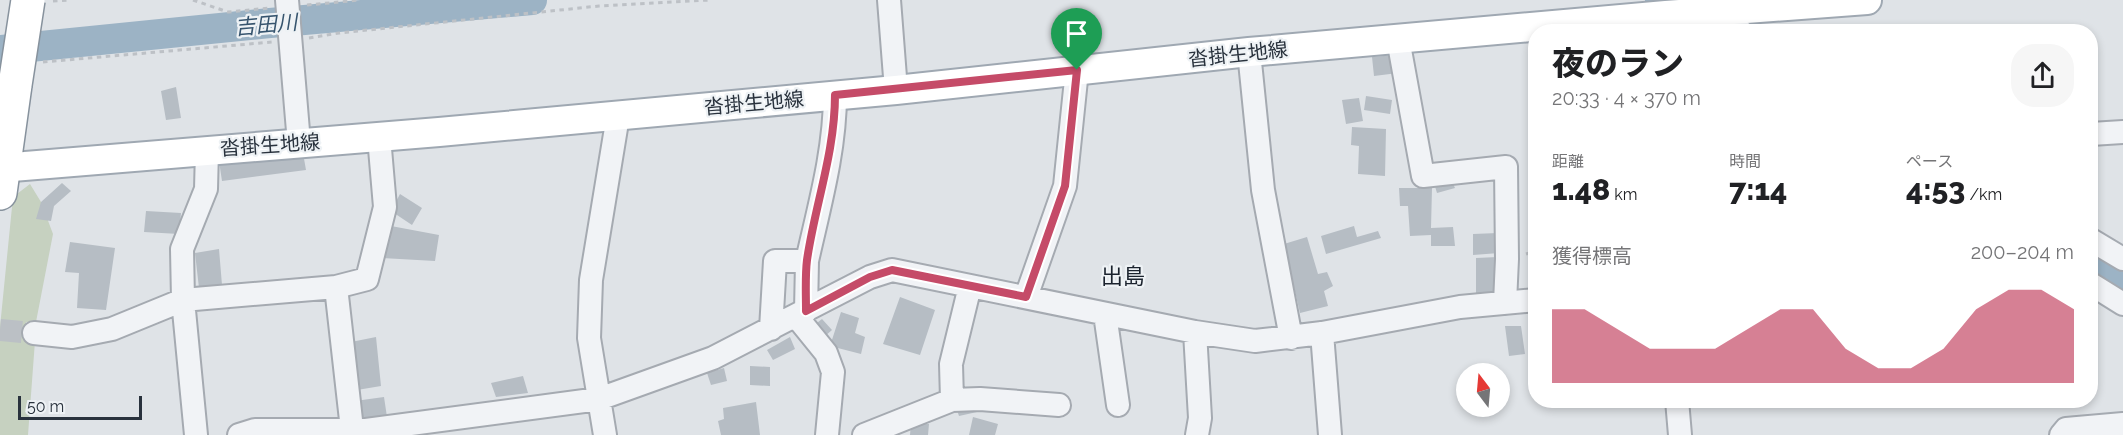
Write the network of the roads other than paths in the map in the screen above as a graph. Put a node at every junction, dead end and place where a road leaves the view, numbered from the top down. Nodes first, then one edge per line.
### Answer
1 (28, 0) edge
2 (889, 0) edge
3 (1867, 0) edge
4 (288, 4) edge
5 (1700, 14) edge
6 (1566, 24) edge
7 (1723, 24) edge
8 (1528, 27) edge
9 (1398, 39) junction
10 (1249, 52) junction
11 (1077, 70) junction
12 (896, 90) junction
13 (835, 95) junction
14 (618, 116) junction
15 (2123, 132) edge
16 (2098, 134) edge
17 (379, 137) junction
18 (299, 143) junction
19 (207, 150) junction
20 (1, 176) edge
21 (2098, 244) edge
22 (2123, 259) edge
23 (807, 261) junction
24 (970, 286) junction
25 (336, 287) junction
26 (2098, 288) edge
27 (1026, 297) junction
28 (183, 300) junction
29 (1528, 301) edge
30 (1505, 303) junction
31 (2123, 304) edge
32 (801, 313) junction
33 (1105, 314) junction
34 (771, 329) junction
35 (1195, 332) junction
36 (34, 333) tunnel mouth
37 (1322, 333) junction
38 (1291, 338) junction
39 (599, 399) junction
40 (952, 400) junction
41 (1059, 405) dead end
42 (1118, 405) dead end
43 (1678, 408) edge
44 (2123, 424) edge
45 (352, 429) junction
46 (196, 435) edge
47 (239, 435) edge
48 (605, 435) edge
49 (827, 435) edge
50 (864, 435) edge
51 (1197, 435) edge
52 (1330, 435) edge
53 (1680, 435) edge
54 (2061, 435) edge

1 - 20 highway, bridge
2 - 12 street
3 - 5 main road, 沓掛生地線
4 - 18 street
5 - 6 main road, 沓掛生地線
5 - 7 street
8 - 9 main road, 沓掛生地線
9 - 10 main road, 沓掛生地線
9 - 30 street
10 - 11 main road, 沓掛生地線
10 - 38 street
11 - 12 main road, 沓掛生地線
11 - 27 street
12 - 13 main road, 沓掛生地線
13 - 14 main road, 沓掛生地線
13 - 23 street
14 - 17 main road, 沓掛生地線
14 - 39 street
15 - 16 street
17 - 18 main road, 沓掛生地線
17 - 25 street
18 - 19 main road, 沓掛生地線
19 - 20 main road, 沓掛生地線
19 - 28 street
21 - 22 street
23 - 32 street
23 - 34 street
24 - 27 street
24 - 32 street
24 - 40 street
25 - 28 street
25 - 45 street
26 - 31 street
27 - 33 street
28 - 36 street
28 - 46 street
29 - 30 street
30 - 37 street
32 - 34 street
32 - 49 street
33 - 35 street
33 - 42 street
34 - 39 street
35 - 38 street
35 - 51 street
37 - 38 street
37 - 52 street
39 - 45 street
39 - 48 street
40 - 41 street
40 - 50 street
43 - 53 street
44 - 54 street
45 - 47 street

